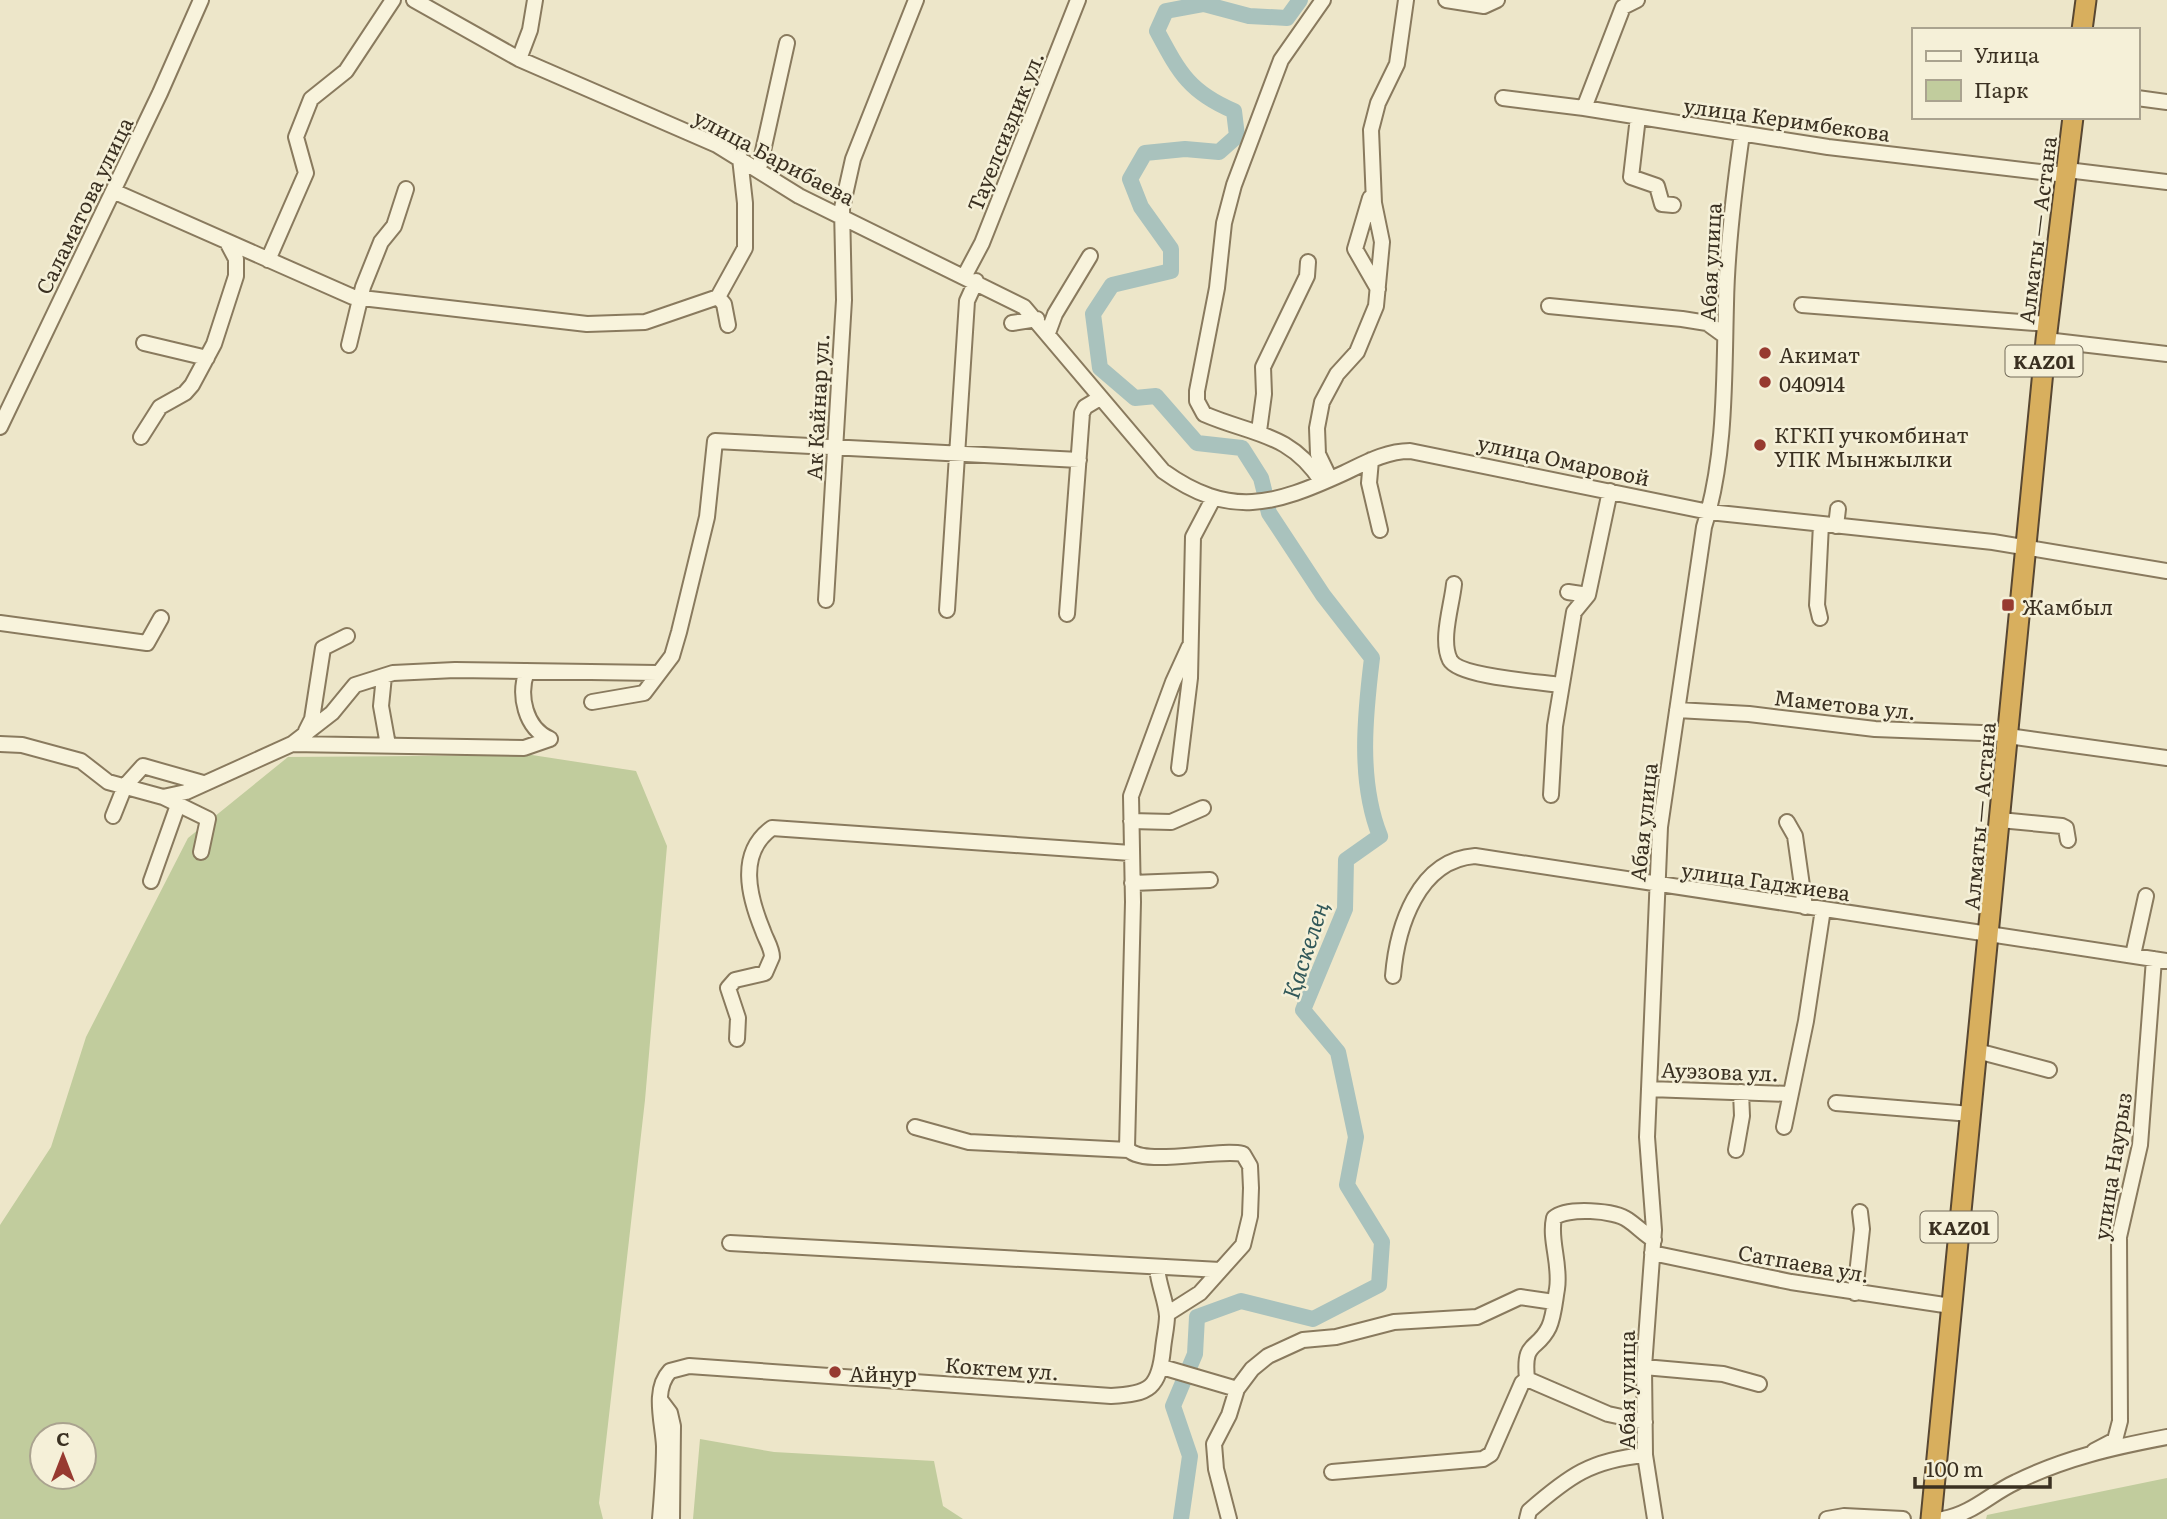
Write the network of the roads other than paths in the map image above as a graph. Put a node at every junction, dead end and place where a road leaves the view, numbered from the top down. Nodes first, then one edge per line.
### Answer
1 (201, 0) edge
2 (393, 0) edge
3 (414, 0) edge
4 (535, 0) edge
5 (916, 0) edge
6 (1078, 0) edge
7 (1323, 0) edge
8 (1406, 0) edge
9 (1446, 0) edge
10 (1497, 0) edge
11 (1637, 0) edge
12 (2085, 0) edge
13 (2082, 28) edge
14 (787, 43) dead end
15 (519, 60) junction
16 (1503, 98) dead end
17 (2139, 98) edge
18 (2167, 103) edge
19 (1584, 108) junction
20 (1638, 117) junction
21 (2073, 119) edge
22 (1742, 134) junction
23 (740, 158) junction
24 (759, 169) junction
25 (2066, 173) junction
26 (2167, 182) edge
27 (405, 189) dead end
28 (113, 191) junction
29 (1369, 196) junction
30 (1673, 205) dead end
31 (841, 217) junction
32 (227, 242) junction
33 (1090, 256) dead end
34 (268, 260) junction
35 (1308, 262) dead end
36 (970, 278) junction
37 (1378, 289) junction
38 (718, 297) junction
39 (360, 298) junction
40 (1549, 306) dead end
41 (1802, 306) dead end
42 (1037, 318) junction
43 (1012, 323) dead end
44 (728, 325) dead end
45 (2047, 332) junction
46 (1048, 333) junction
47 (1725, 336) junction
48 (144, 343) dead end
49 (349, 345) dead end
50 (2167, 354) edge
51 (206, 358) junction
52 (1100, 398) junction
53 (1263, 401) junction
54 (0, 427) edge
55 (1274, 429) dead end
56 (1259, 431) junction
57 (141, 437) dead end
58 (835, 446) junction
59 (956, 453) junction
60 (1079, 460) junction
61 (1371, 460) junction
62 (1326, 480) junction
63 (1610, 491) junction
64 (1213, 499) junction
65 (1838, 509) dead end
66 (1709, 512) junction
67 (1821, 524) junction
68 (1836, 526) junction
69 (1380, 530) dead end
70 (2026, 548) junction
71 (2167, 571) edge
72 (1454, 584) dead end
73 (1568, 592) dead end
74 (1588, 594) junction
75 (826, 600) dead end
76 (947, 610) dead end
77 (1068, 614) dead end
78 (161, 618) dead end
79 (1820, 618) dead end
80 (0, 623) edge
81 (347, 636) dead end
82 (1189, 647) junction
83 (527, 671) junction
84 (657, 673) junction
85 (384, 676) junction
86 (1561, 685) junction
87 (592, 702) dead end
88 (1677, 710) junction
89 (306, 732) junction
90 (2008, 735) junction
91 (0, 744) edge
92 (292, 744) junction
93 (387, 745) junction
94 (2167, 758) edge
95 (1179, 768) dead end
96 (203, 783) junction
97 (125, 786) junction
98 (1551, 795) dead end
99 (163, 797) junction
100 (178, 805) junction
101 (1203, 808) dead end
102 (113, 816) dead end
103 (2000, 820) junction
104 (1131, 821) junction
105 (1787, 822) dead end
106 (1805, 824) dead end
107 (1795, 836) junction
108 (2068, 840) dead end
109 (201, 852) dead end
110 (1131, 853) junction
111 (1210, 880) dead end
112 (151, 881) dead end
113 (1132, 883) junction
114 (1655, 885) junction
115 (2146, 896) dead end
116 (1805, 907) junction
117 (1823, 909) junction
118 (1989, 934) junction
119 (2133, 955) junction
120 (2161, 960) edge
121 (1393, 976) dead end
122 (737, 1039) dead end
123 (1977, 1051) junction
124 (2049, 1070) dead end
125 (1649, 1089) junction
126 (1741, 1092) junction
127 (1790, 1094) junction
128 (1836, 1103) dead end
129 (1971, 1114) junction
130 (915, 1127) dead end
131 (1784, 1127) dead end
132 (1128, 1150) junction
133 (1736, 1150) dead end
134 (1860, 1212) dead end
135 (1626, 1218) junction
136 (1654, 1224) junction
137 (730, 1243) dead end
138 (1653, 1247) junction
139 (1157, 1267) junction
140 (1220, 1270) junction
141 (1855, 1293) junction
142 (1554, 1302) junction
143 (1951, 1306) junction
144 (1167, 1314) junction
145 (1162, 1367) junction
146 (1644, 1367) junction
147 (1527, 1379) junction
148 (1759, 1384) dead end
149 (1233, 1387) junction
150 (661, 1401) junction
151 (1644, 1422) junction
152 (2167, 1437) edge
153 (2094, 1451) junction
154 (1645, 1455) junction
155 (1332, 1472) dead end
156 (660, 1519) edge
157 (672, 1519) edge
158 (1229, 1519) edge
159 (1527, 1519) edge
160 (1655, 1519) edge
161 (1827, 1519) edge
162 (1890, 1519) edge
163 (1903, 1519) edge
164 (1931, 1519) edge
165 (1943, 1519) edge

1 - 28 street, Саламатова улица
2 - 34 street
3 - 15 street, улица Барибаева
4 - 15 street
5 - 31 street, Ак Кайнар ул.
6 - 36 street, Тауелсиздик ул.
7 - 56 street
8 - 29 street
9 - 10 street
11 - 19 street
12 - 13 highway
14 - 24 street
15 - 23 street, улица Барибаева
16 - 19 street, улица Керимбекова
17 - 18 street
19 - 20 street, улица Керимбекова
20 - 22 street, улица Керимбекова
20 - 30 street
21 - 25 highway, Алматы — Астана / KАZ01
22 - 25 street, улица Керимбекова
22 - 47 street, Абая улица
23 - 24 street, улица Барибаева
23 - 38 street
24 - 31 street, улица Барибаева
25 - 26 street, улица Керимбекова
25 - 45 highway, Алматы — Астана / KАZ01
27 - 39 street
28 - 32 street
28 - 54 street, Саламатова улица
29 - 37 street
29 - 37 street
31 - 36 street, улица Барибаева
31 - 58 street, Ак Кайнар ул.
32 - 34 street
32 - 51 street
33 - 46 street
34 - 39 street
35 - 53 street
36 - 42 street, улица Барибаева
36 - 59 street, Тауелсиздик ул.
37 - 62 street
38 - 39 street
38 - 44 street
39 - 49 street
40 - 47 street
41 - 45 street
42 - 43 street
42 - 46 street, улица Омаровой
45 - 50 street
45 - 70 highway, Алматы — Астана / KАZ01
46 - 52 street, улица Омаровой
47 - 66 street, Абая улица
48 - 51 street
51 - 57 street
52 - 60 street
52 - 64 street, улица Омаровой
53 - 55 street
53 - 56 street
56 - 62 street
58 - 59 street
58 - 75 street, Ак Кайнар ул.
58 - 84 street
59 - 60 street
59 - 76 street, Тауелсиздик ул.
60 - 77 street
61 - 62 street, улица Омаровой
61 - 63 street, улица Омаровой
61 - 69 street
62 - 64 street, улица Омаровой
63 - 66 street, улица Омаровой
63 - 74 street
64 - 82 street
65 - 68 street
66 - 67 street, улица Омаровой
66 - 88 street, Абая улица
67 - 68 street, улица Омаровой
67 - 79 street
68 - 70 street, улица Омаровой
70 - 71 street, улица Омаровой
70 - 90 highway, Алматы — Астана / KАZ01
72 - 86 street
73 - 74 street
74 - 86 street
78 - 80 street
81 - 89 street
82 - 95 street
82 - 104 street
83 - 84 street
83 - 85 street
83 - 93 street
84 - 87 street
85 - 89 street
85 - 93 street
86 - 98 street
88 - 90 street, Маметова ул.
88 - 114 street, Абая улица
89 - 92 street
90 - 94 street, Маметова ул.
90 - 103 highway, Алматы — Астана / KАZ01
91 - 97 street
92 - 93 street
92 - 96 street
96 - 97 street
96 - 99 street
97 - 99 street
97 - 102 street
99 - 100 street
100 - 109 street
100 - 112 street
101 - 104 street
103 - 108 street
103 - 118 highway, Алматы — Астана / KАZ01
104 - 110 street
105 - 107 street
106 - 107 street
107 - 116 street
110 - 113 street
110 - 122 street
111 - 113 street
113 - 132 street
114 - 116 street, улица Гаджиева
114 - 121 street, улица Гаджиева
114 - 125 street, Абая улица
115 - 119 street
116 - 117 street, улица Гаджиева
117 - 118 street, улица Гаджиева
117 - 127 street
118 - 119 street, улица Гаджиева
118 - 123 highway, Алматы — Астана / KАZ01
119 - 120 street, улица Гаджиева
120 - 153 street, улица Наурыз
123 - 124 street
123 - 129 highway, Алматы — Астана / KАZ01
125 - 126 street, Ауэзова ул.
125 - 136 street, Абая улица
126 - 127 street, Ауэзова ул.
126 - 133 street
127 - 131 street
128 - 129 street
129 - 143 highway, Алматы — Астана / KАZ01
130 - 132 street
132 - 140 street
134 - 141 street
135 - 136 street
135 - 138 street, Сатпаева ул.
135 - 142 street, Сатпаева ул.
136 - 138 street, Абая улица
137 - 139 street
138 - 141 street, Сатпаева ул.
138 - 146 street, Абая улица
139 - 140 street
139 - 144 street
140 - 144 street
141 - 143 street, Сатпаева ул.
142 - 147 street, Сатпаева ул.
142 - 149 street
143 - 164 highway, Алматы — Астана / KАZ01
144 - 145 street
145 - 149 street
145 - 150 street, Коктем ул.
146 - 148 street
146 - 151 street, Абая улица
147 - 151 street
147 - 155 street, Сатпаева ул.
149 - 158 street
150 - 156 street
150 - 157 street
151 - 154 street, Абая улица
152 - 153 street
153 - 165 street
154 - 159 street
154 - 160 street, Абая улица
161 - 162 street
162 - 163 street

